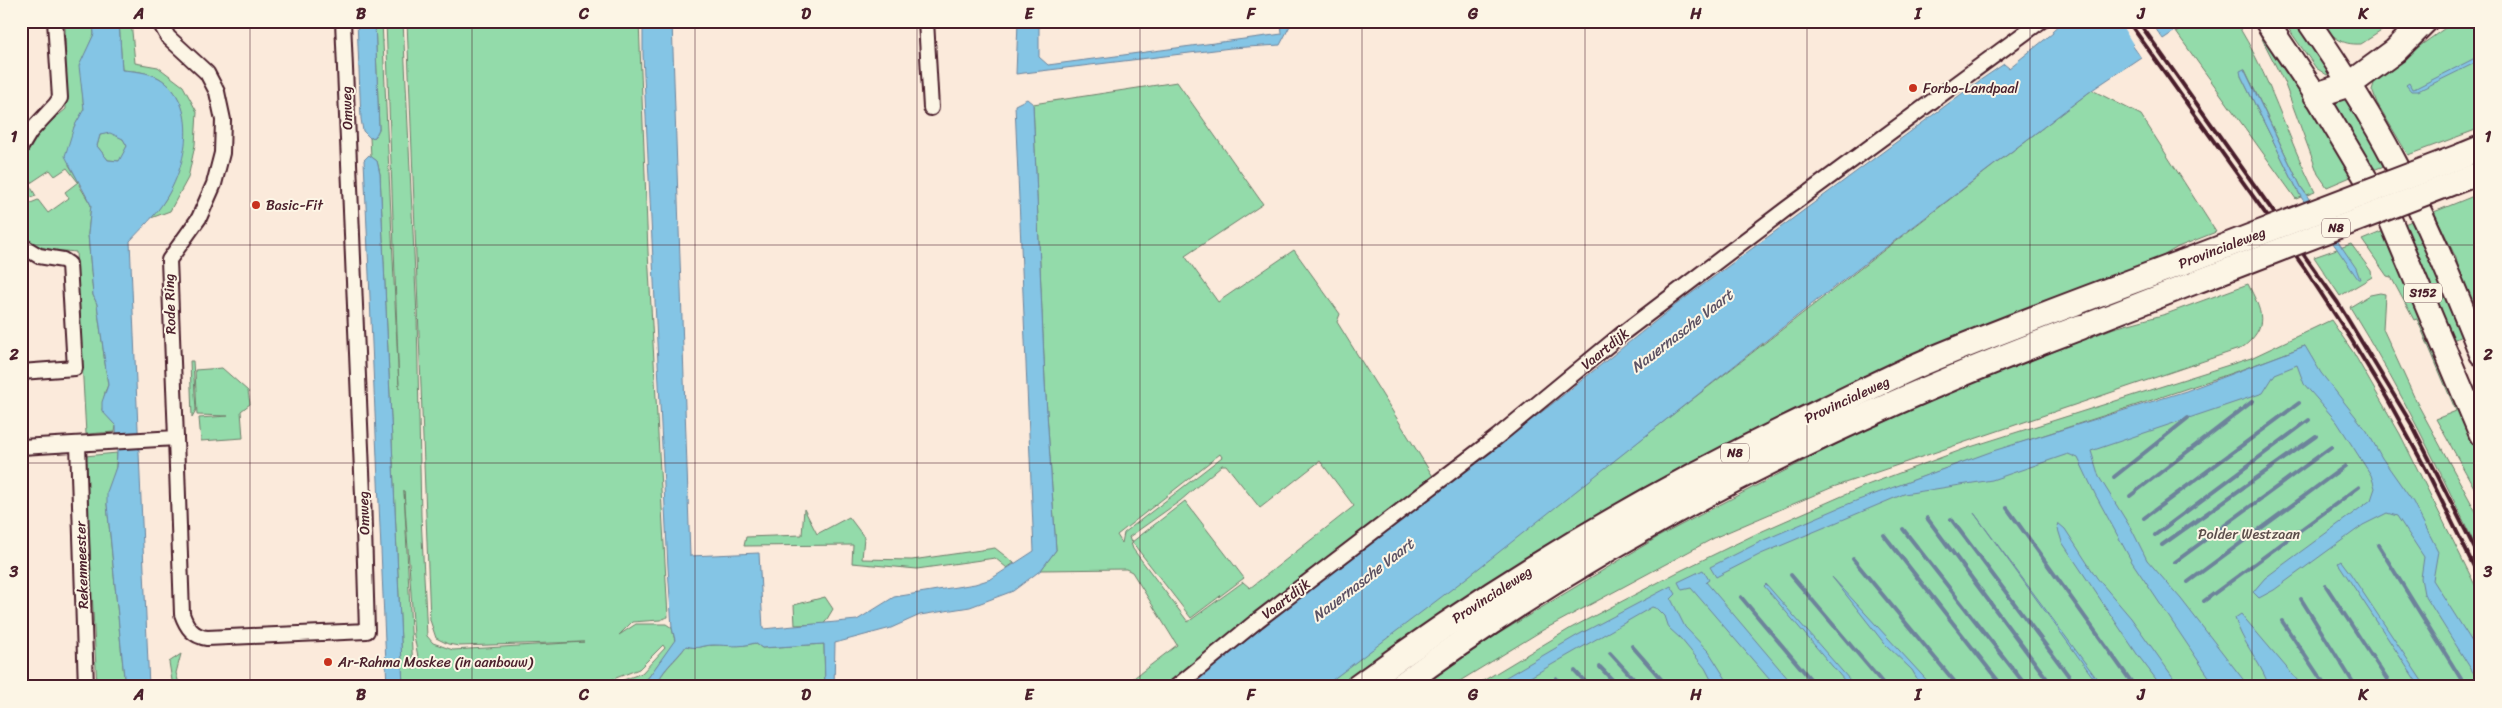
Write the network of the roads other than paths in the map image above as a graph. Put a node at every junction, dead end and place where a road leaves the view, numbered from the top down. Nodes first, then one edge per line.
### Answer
1 (54, 21) edge
2 (160, 21) edge
3 (343, 21) edge
4 (926, 21) edge
5 (2041, 21) edge
6 (2266, 21) edge
7 (2308, 21) edge
8 (2424, 21) edge
9 (2346, 77) junction
10 (2316, 95) junction
11 (931, 108) dead end
12 (21, 147) edge
13 (2476, 163) edge
14 (21, 245) edge
15 (2081, 327) joint
16 (2480, 352) edge
17 (2454, 368) junction
18 (21, 372) edge
19 (2481, 435) edge
20 (176, 438) junction
21 (78, 444) junction
22 (21, 446) edge
23 (86, 687) edge
24 (1176, 687) edge
25 (1358, 687) edge
26 (1398, 687) edge

1 - 12 street
2 - 20 street, Rode Ring
3 - 20 street, Omweg
4 - 11 street
5 - 24 street, Vaartdijk
6 - 10 main road
7 - 9 main road
8 - 9 highway
9 - 10 highway
9 - 16 main road
10 - 17 main road, S152
13 - 15 main road, Provincialeweg / N8, bridge
13 - 25 highway, Provincialeweg / N8, bridge
14 - 18 street
15 - 26 highway, Provincialeweg / N8
16 - 17 main road
17 - 19 main road, S152
20 - 21 street
21 - 22 street
21 - 23 street, Rekenmeester

